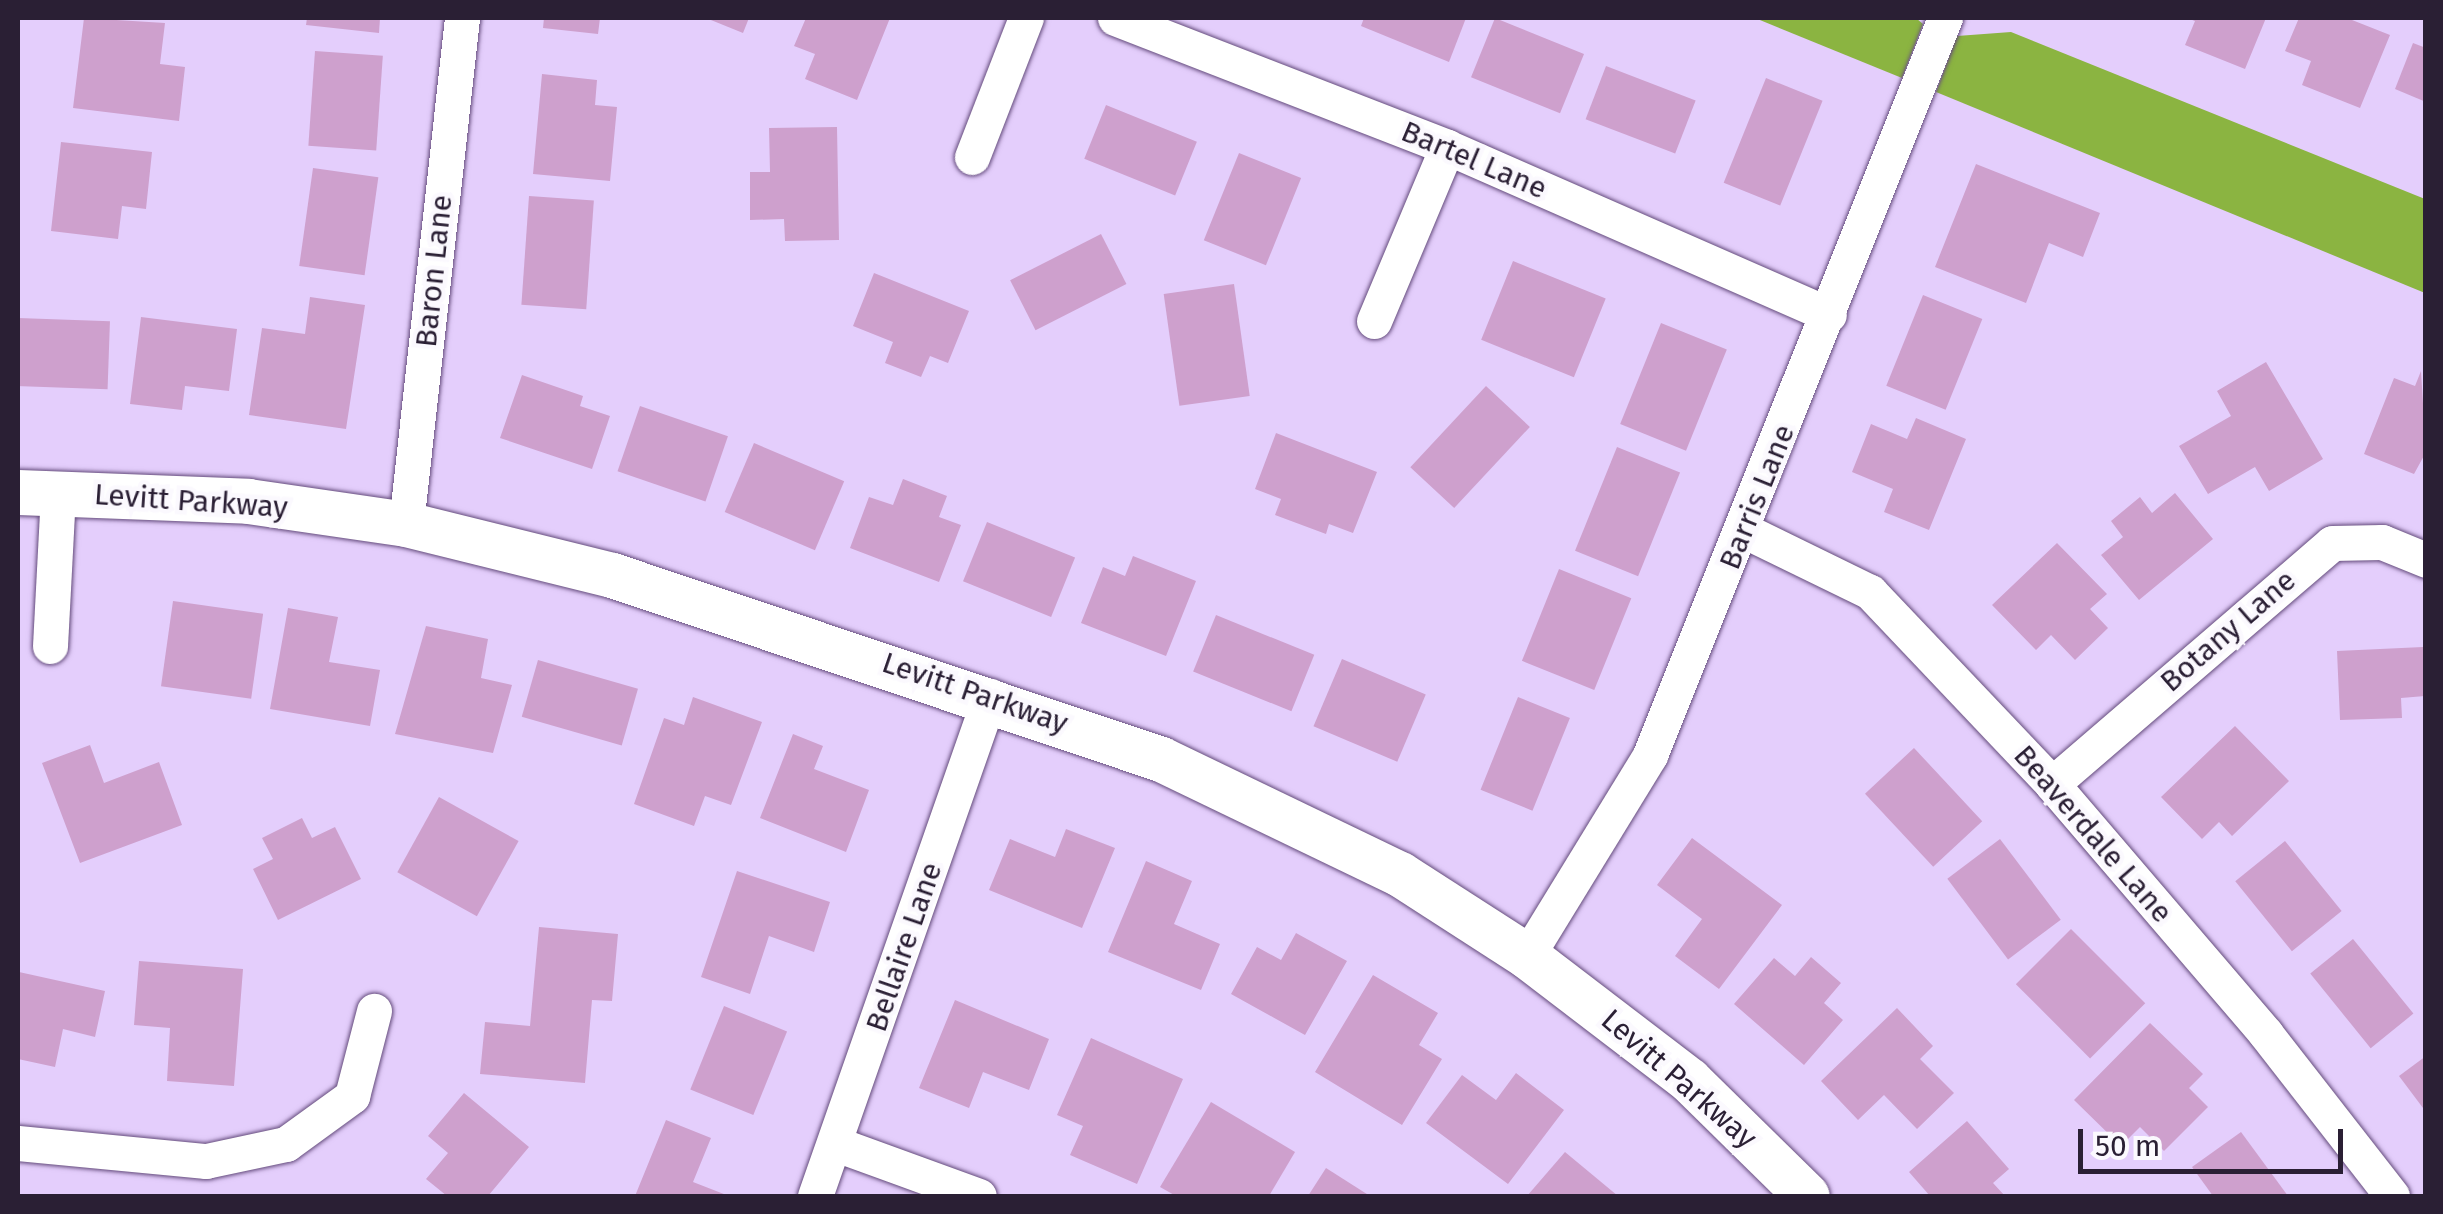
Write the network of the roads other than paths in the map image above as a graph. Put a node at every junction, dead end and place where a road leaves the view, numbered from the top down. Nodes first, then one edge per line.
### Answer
1 (462, 18) edge
2 (1026, 18) edge
3 (1115, 18) edge
4 (1945, 18) edge
5 (1447, 146) junction
6 (972, 157) dead end
7 (1829, 315) junction
8 (1374, 321) dead end
9 (38, 492) edge
10 (406, 524) junction
11 (1744, 531) junction
12 (2426, 560) edge
13 (50, 646) dead end
14 (990, 696) junction
15 (2052, 784) junction
16 (1527, 956) junction
17 (374, 1010) dead end
18 (18, 1143) edge
19 (836, 1144) junction
20 (816, 1196) edge
21 (979, 1196) edge
22 (1807, 1196) edge
23 (2392, 1196) edge

1 - 10 street, Baron Lane
2 - 6 street
3 - 5 street, Bartel Lane
4 - 7 street, Barris Lane
5 - 7 street, Bartel Lane
5 - 8 street
7 - 11 street, Barris Lane
9 - 10 street, Levitt Parkway
9 - 13 street
10 - 14 street, Levitt Parkway
11 - 15 street, Beaverdale Lane
11 - 16 street, Barris Lane
12 - 15 street, Botany Lane
14 - 16 street, Levitt Parkway
14 - 19 street, Bellaire Lane
15 - 23 street, Beaverdale Lane
16 - 22 street, Levitt Parkway
17 - 18 street
19 - 20 street, Bellaire Lane
19 - 21 street

